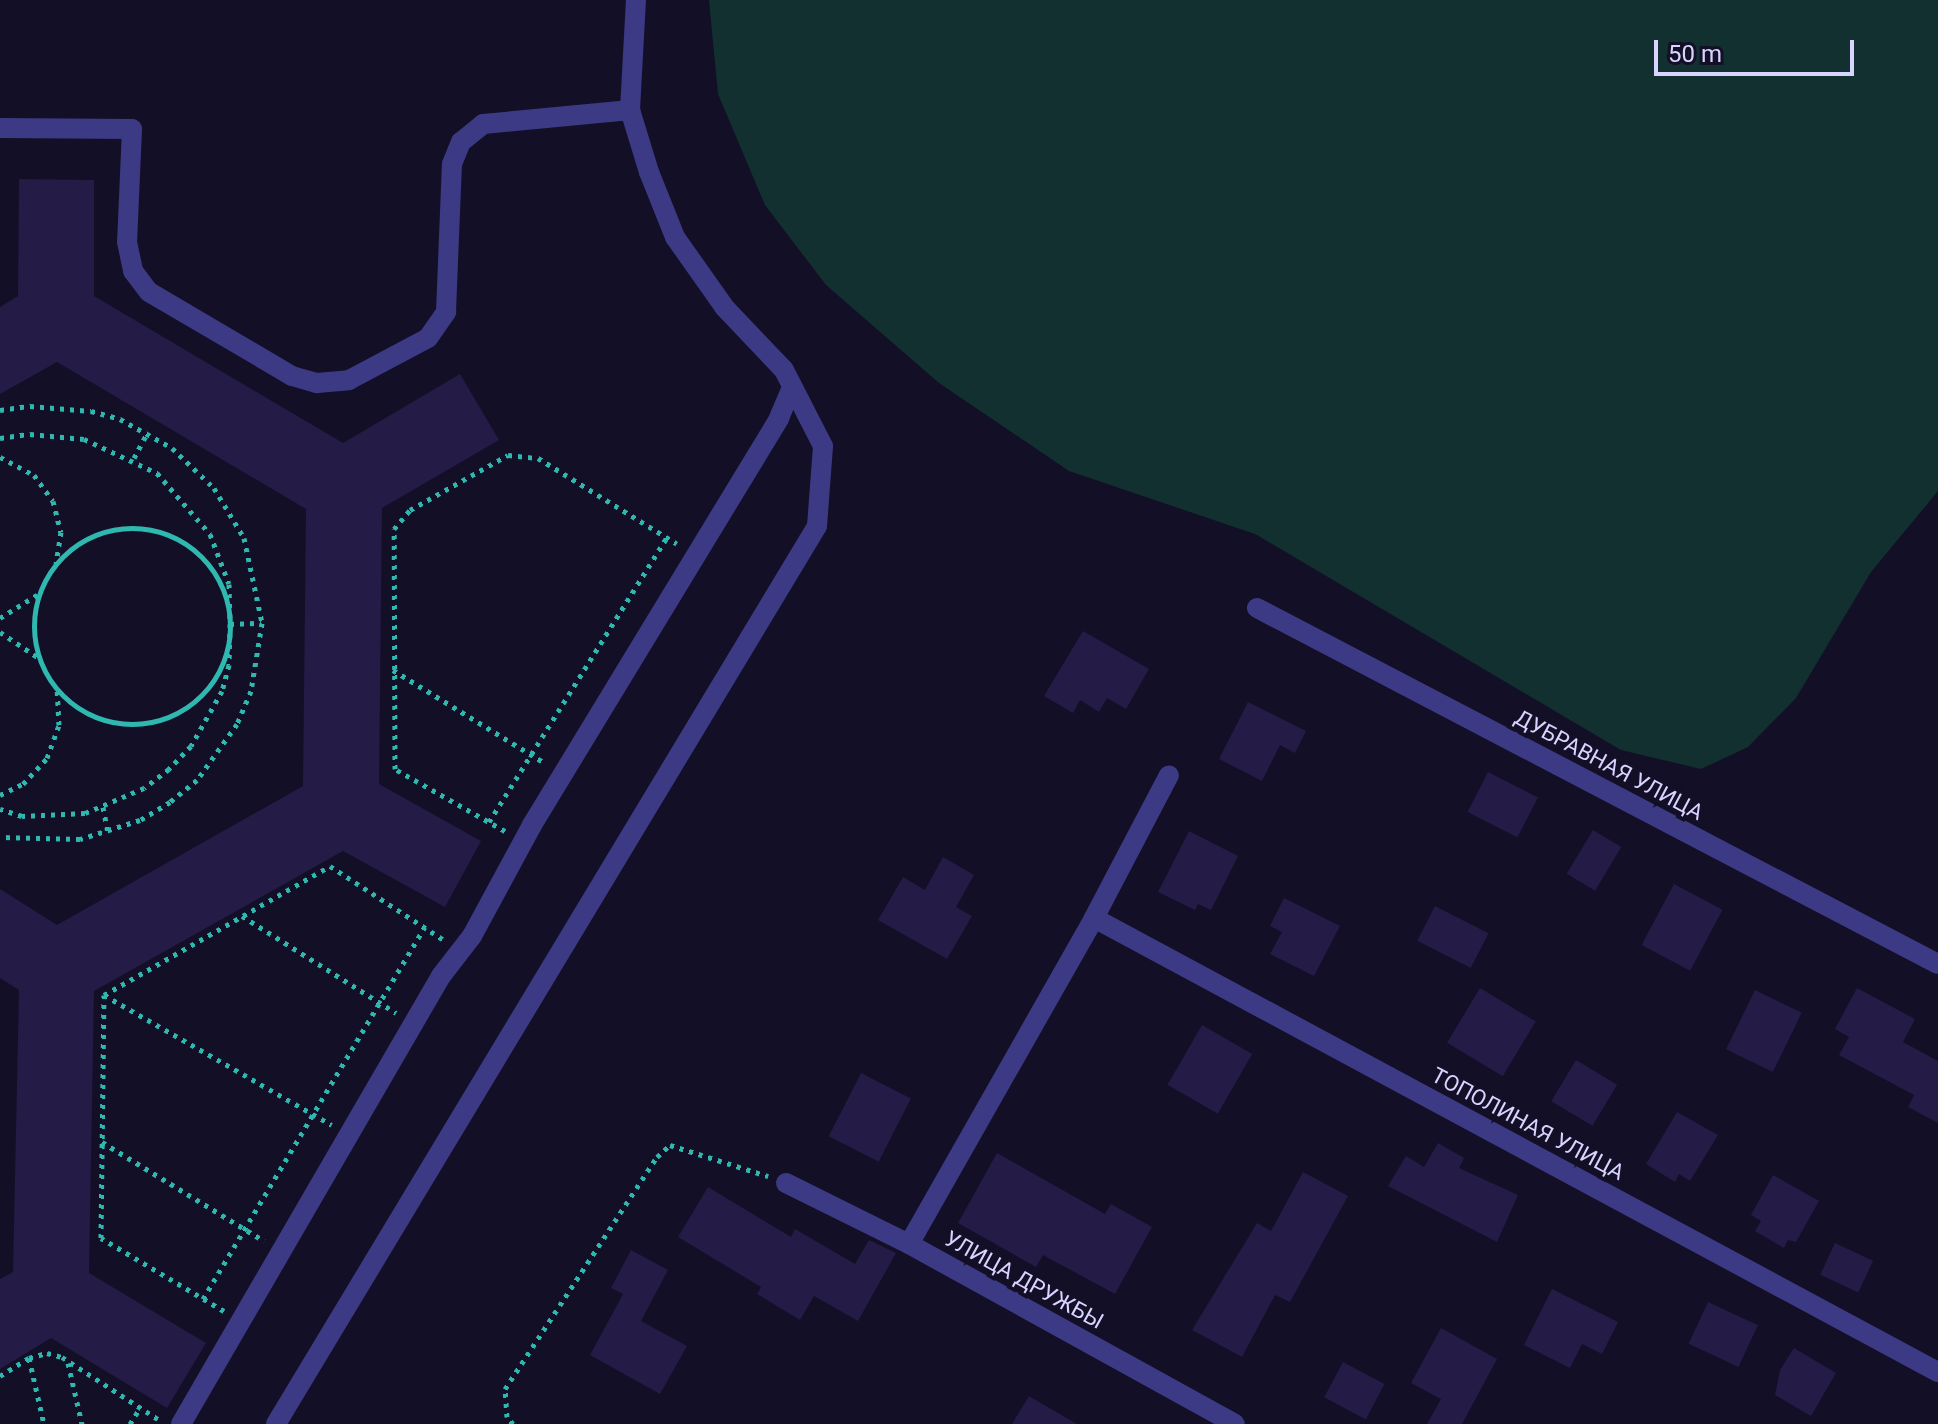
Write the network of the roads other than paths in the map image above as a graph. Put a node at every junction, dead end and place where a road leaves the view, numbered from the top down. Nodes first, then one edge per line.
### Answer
1 (636, 0) edge
2 (644, 0) edge
3 (635, 23) junction
4 (630, 110) junction
5 (0, 128) edge
6 (792, 387) junction
7 (1257, 608) dead end
8 (1169, 775) dead end
9 (1094, 918) junction
10 (1938, 964) edge
11 (786, 1183) road end
12 (909, 1244) junction
13 (1938, 1372) edge
14 (181, 1424) edge
15 (276, 1424) edge
16 (1235, 1424) edge

1 - 3 street
2 - 3 street
3 - 4 street
4 - 5 street
4 - 6 street
6 - 14 street
6 - 15 street
7 - 10 street, ДУБРАВНАЯ УЛИЦА
8 - 9 street
9 - 12 street
9 - 13 street, ТОПОЛИНАЯ УЛИЦА
11 - 12 street, УЛИЦА ДРУЖБЫ
12 - 16 street, УЛИЦА ДРУЖБЫ

